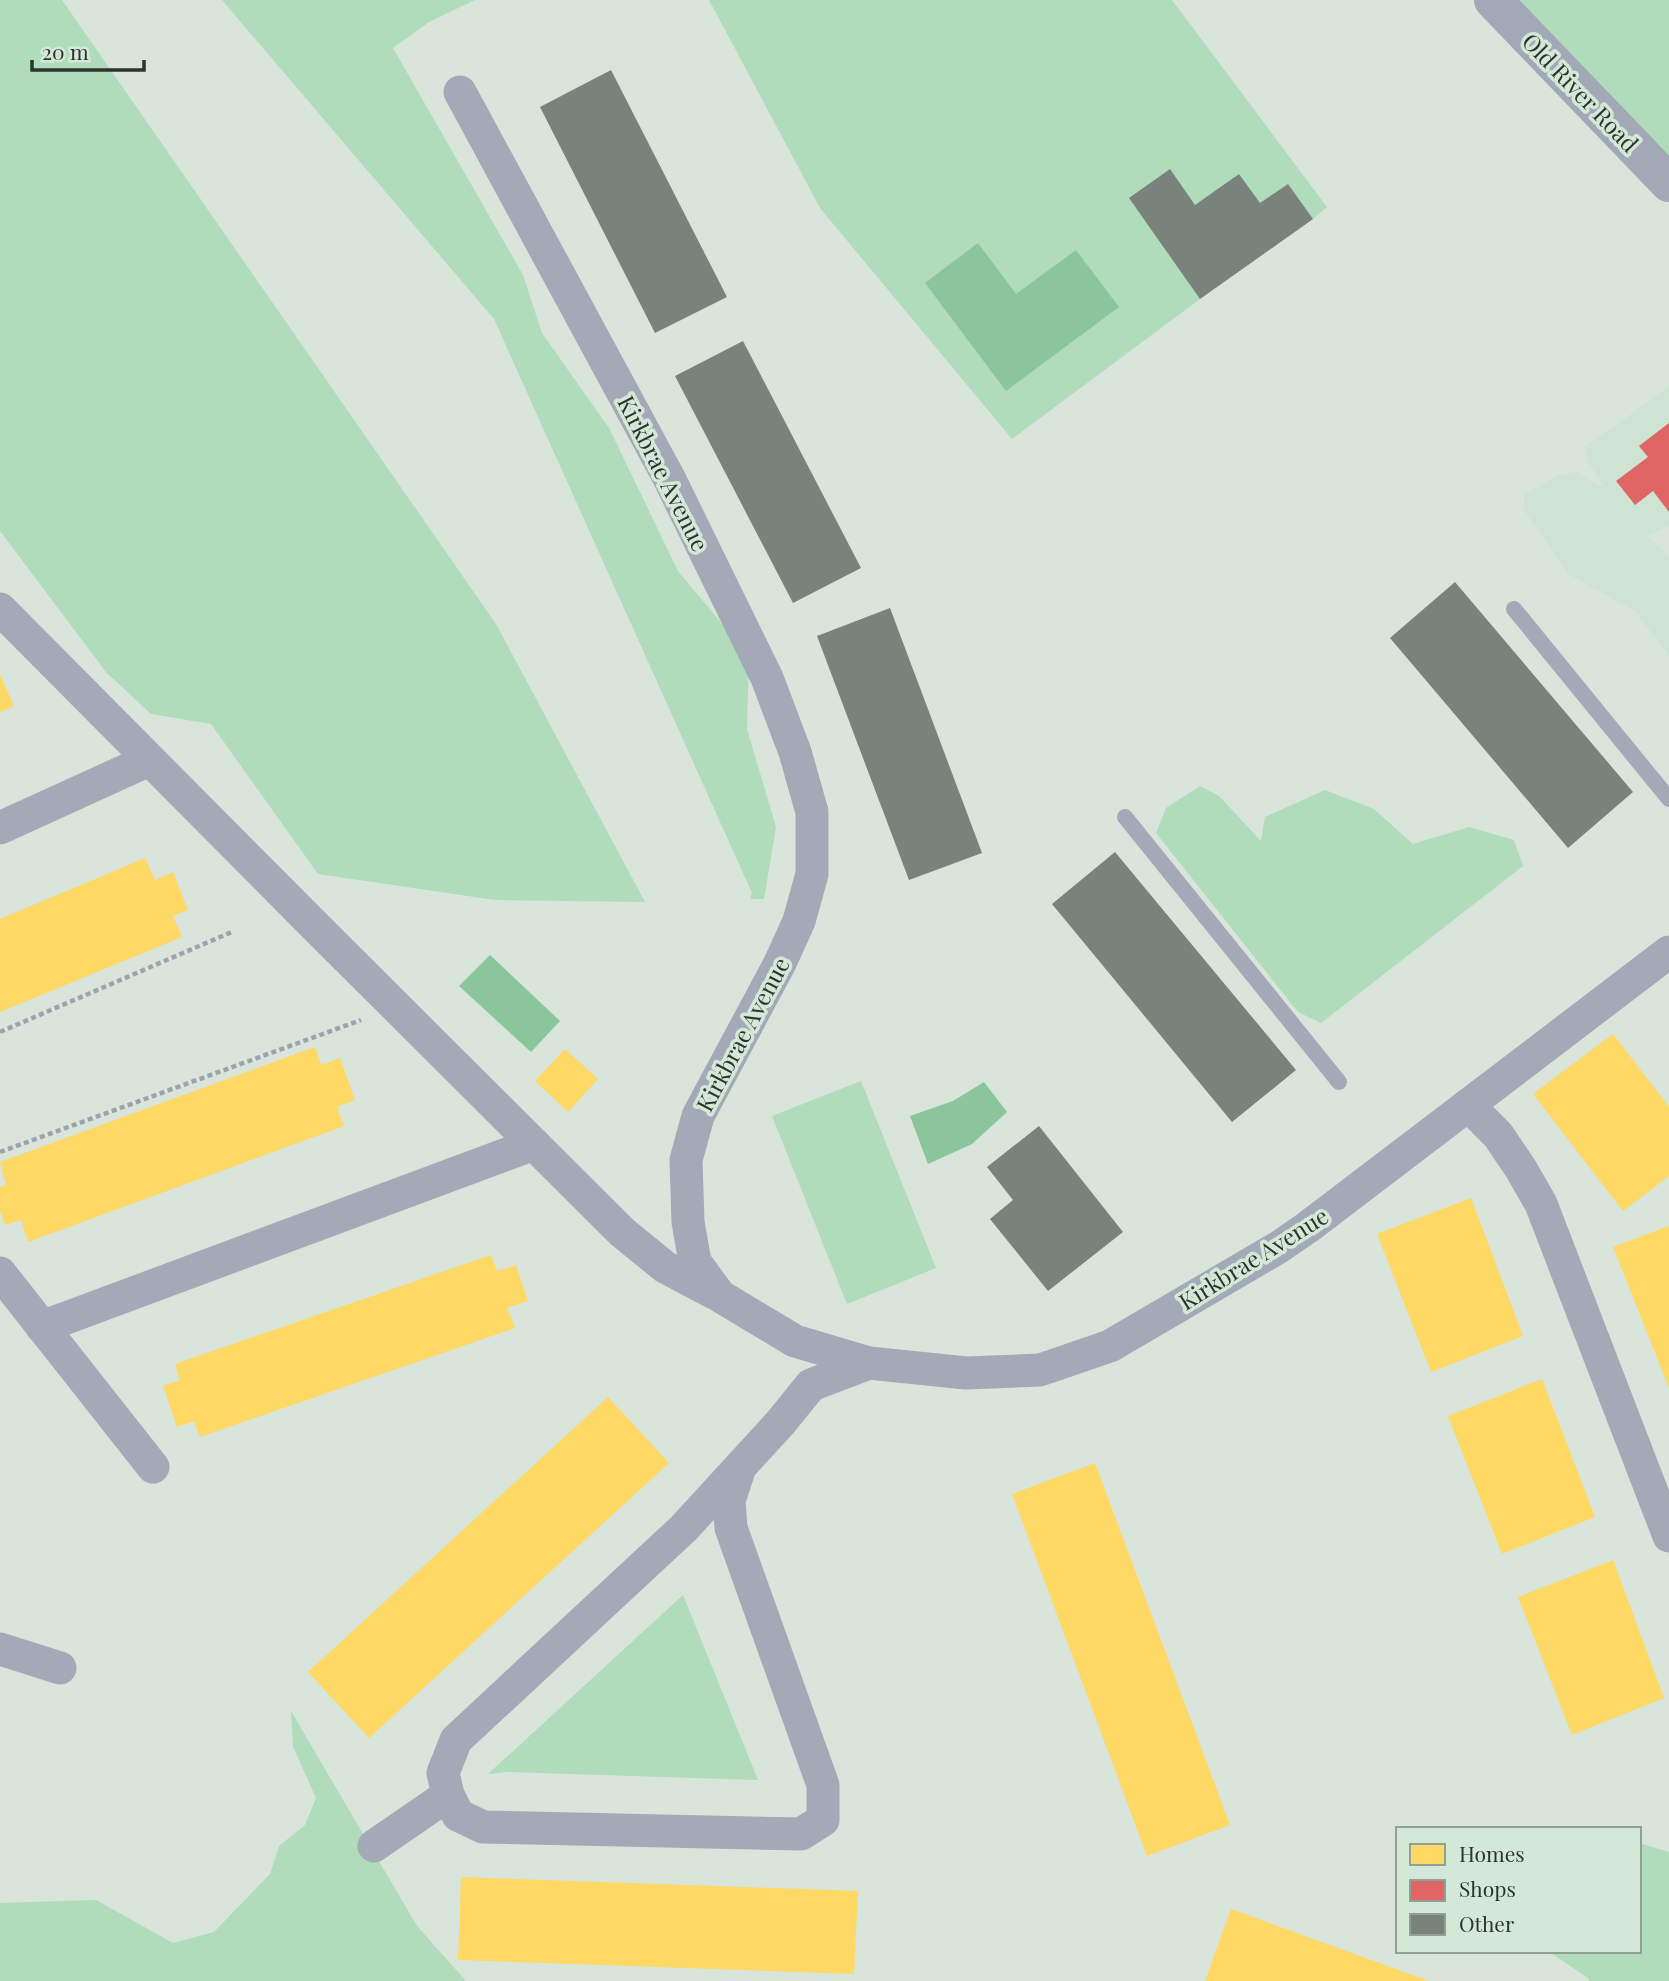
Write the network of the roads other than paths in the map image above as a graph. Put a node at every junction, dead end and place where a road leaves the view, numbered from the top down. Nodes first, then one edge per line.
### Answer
1 (1493, 0) edge
2 (460, 92) dead end
3 (1669, 183) edge
4 (0, 609) edge
5 (1514, 609) dead end
6 (149, 760) junction
7 (1669, 799) edge
8 (1125, 817) dead end
9 (0, 828) edge
10 (1669, 952) edge
11 (1339, 1082) dead end
12 (1468, 1105) junction
13 (534, 1144) junction
14 (0, 1273) edge
15 (720, 1296) junction
16 (42, 1327) junction
17 (869, 1363) junction
18 (740, 1466) junction
19 (153, 1467) dead end
20 (1669, 1536) edge
21 (0, 1649) edge
22 (60, 1668) dead end
23 (448, 1795) junction
24 (374, 1846) dead end

1 - 3 main road, Old River Road
2 - 15 street, Kirkbrae Avenue
4 - 6 street
5 - 7 lane
6 - 9 street
6 - 13 street
8 - 11 lane
10 - 12 street, Kirkbrae Avenue
12 - 17 street, Kirkbrae Avenue
12 - 20 street
13 - 15 street
13 - 16 street
14 - 16 street
15 - 17 street, Kirkbrae Avenue
16 - 19 street
17 - 18 street
18 - 23 street
18 - 23 street
21 - 22 street
23 - 24 street

